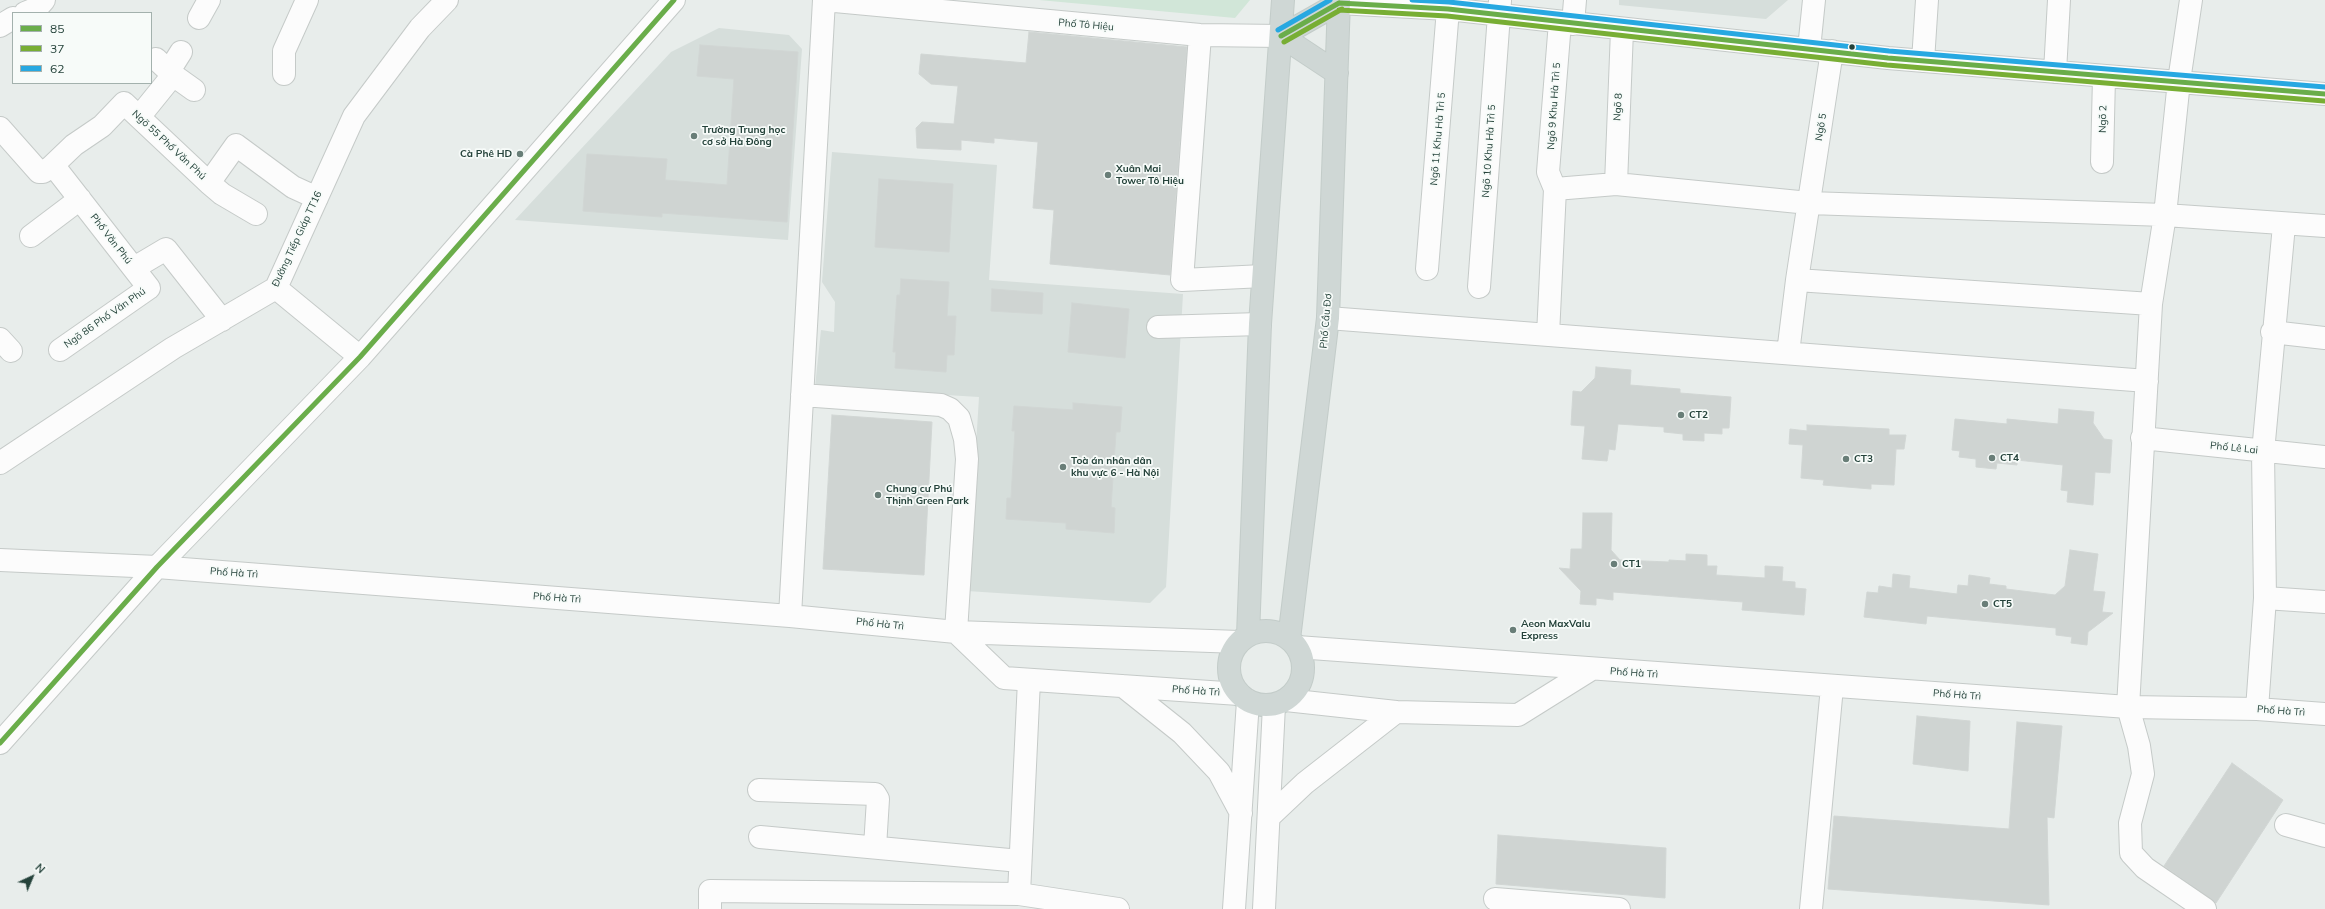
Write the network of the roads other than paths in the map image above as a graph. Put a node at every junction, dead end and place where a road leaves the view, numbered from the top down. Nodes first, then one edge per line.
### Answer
1 (44, 0) edge
2 (307, 0) edge
3 (447, 0) edge
4 (674, 0) edge
5 (824, 0) edge
6 (1283, 0) edge
7 (1575, 0) edge
8 (1814, 0) edge
9 (1927, 0) edge
10 (2059, 0) edge
11 (2191, 0) edge
12 (1338, 1) edge
13 (1500, 8) edge
14 (1448, 9) junction
15 (27, 12) edge
16 (12, 19) edge
17 (1566, 23) junction
18 (0, 26) edge
19 (1622, 30) junction
20 (1200, 35) junction
21 (1281, 36) junction
22 (1809, 49) junction
23 (1832, 51) junction
24 (181, 52) dead end
25 (1923, 61) junction
26 (166, 68) junction
27 (2055, 72) junction
28 (1337, 73) junction
29 (284, 74) dead end
30 (2104, 77) junction
31 (2179, 81) junction
32 (194, 90) dead end
33 (2325, 94) edge
34 (139, 117) junction
35 (0, 128) edge
36 (2102, 162) dead end
37 (51, 167) junction
38 (209, 183) junction
39 (1616, 184) junction
40 (1555, 189) junction
41 (317, 198) junction
42 (80, 199) junction
43 (1809, 203) junction
44 (256, 214) dead end
45 (2165, 215) junction
46 (2284, 225) junction
47 (2325, 226) edge
48 (31, 236) dead end
49 (134, 268) junction
50 (1428, 269) dead end
51 (1263, 276) junction
52 (1797, 280) junction
53 (1479, 287) dead end
54 (276, 288) junction
55 (2151, 304) junction
56 (1328, 318) junction
57 (222, 320) junction
58 (1260, 324) junction
59 (1158, 327) dead end
60 (2272, 332) junction
61 (1548, 335) junction
62 (2325, 338) edge
63 (60, 350) dead end
64 (1788, 353) junction
65 (360, 357) junction
66 (2148, 381) junction
67 (802, 395) junction
68 (2142, 438) junction
69 (2263, 452) junction
70 (2325, 457) edge
71 (0, 463) edge
72 (0, 560) edge
73 (157, 567) junction
74 (2265, 598) junction
75 (2325, 602) edge
76 (790, 616) junction
77 (956, 632) junction
78 (1244, 638) junction
79 (1293, 643) junction
80 (1590, 670) junction
81 (1029, 680) junction
82 (1123, 686) junction
83 (1832, 687) junction
84 (1243, 698) junction
85 (1280, 703) junction
86 (2128, 707) junction
87 (2257, 709) junction
88 (1396, 712) junction
89 (2325, 714) edge
90 (0, 743) edge
91 (759, 790) dead end
92 (1241, 813) junction
93 (1269, 817) junction
94 (2286, 825) dead end
95 (2325, 836) edge
96 (760, 837) dead end
97 (875, 847) junction
98 (1020, 861) junction
99 (1019, 894) junction
100 (1495, 899) dead end
101 (930, 901) edge
102 (710, 909) edge
103 (1118, 909) edge
104 (1234, 909) edge
105 (1264, 909) edge
106 (1619, 909) edge
107 (1811, 909) edge
108 (2205, 909) edge

1 - 15 street
2 - 29 street
3 - 41 street, Đường Tiếp Giáp TT16
4 - 65 street
5 - 20 street, Phố Tô Hiệu
5 - 67 street
6 - 21 main road
7 - 17 street, Ngõ 9 Khu Hà Trì 5
8 - 22 street
9 - 25 street
10 - 27 street
11 - 31 street
12 - 14 street
12 - 21 main road
12 - 28 main road, Phố Cầu Đơ
13 - 14 street
13 - 17 street
13 - 53 street, Ngõ 10 Khu Hà Trì 5
14 - 50 street, Ngõ 11 Khu Hà Trì 5
16 - 18 street
17 - 19 street
17 - 40 street, Ngõ 9 Khu Hà Trì 5
19 - 22 street
19 - 39 street, Ngõ 8
20 - 21 street, Phố Tô Hiệu
20 - 51 street
21 - 28 main road
21 - 51 main road
22 - 23 street
23 - 25 street
23 - 43 street, Ngõ 5
24 - 26 street
25 - 27 street
26 - 32 street
26 - 34 street
27 - 30 street
28 - 56 main road, Phố Cầu Đơ
30 - 31 street
30 - 36 street, Ngõ 2
31 - 33 street
31 - 45 street
34 - 37 street, Ngõ 55 Phố Văn Phú
34 - 38 street, Ngõ 55 Phố Văn Phú
35 - 37 street
37 - 42 street, Phố Văn Phú
38 - 41 street
38 - 44 street, Ngõ 55 Phố Văn Phú
39 - 40 street
39 - 43 street
40 - 61 street
41 - 54 street, Đường Tiếp Giáp TT16
42 - 48 street
42 - 49 street, Phố Văn Phú
43 - 45 street
43 - 52 street, Ngõ 5
45 - 46 street
45 - 55 street
46 - 47 street
46 - 60 street
49 - 57 street, Phố Văn Phú
49 - 63 street, Ngõ 86 Phố Văn Phú
51 - 58 main road
52 - 55 street
52 - 64 street, Ngõ 5
54 - 57 street, Đường Tiếp Giáp TT16
54 - 65 street
55 - 66 street
56 - 61 street
56 - 79 main road, Phố Cầu Đơ
57 - 71 street, Đường Tiếp Giáp TT16
58 - 59 street
58 - 78 main road
60 - 62 street
60 - 69 street
61 - 64 street
64 - 66 street
65 - 73 street
66 - 68 street
67 - 76 street
67 - 77 street
68 - 69 street, Phố Lê Lai
68 - 86 street
69 - 70 street, Phố Lê Lai
69 - 74 street
72 - 73 street, Phố Hà Trì
73 - 76 street, Phố Hà Trì
73 - 90 street
74 - 75 street
74 - 87 street
76 - 77 street, Phố Hà Trì
77 - 78 street, Phố Hà Trì
77 - 81 street, Phố Hà Trì
78 - 79 main road
78 - 84 main road
79 - 80 street, Phố Hà Trì
79 - 85 main road
80 - 83 street, Phố Hà Trì
80 - 88 street
81 - 82 street, Phố Hà Trì
81 - 98 street
82 - 84 street, Phố Hà Trì
82 - 92 street
83 - 86 street, Phố Hà Trì
83 - 107 street
84 - 85 main road
84 - 92 street
85 - 88 street
85 - 93 street
86 - 87 street, Phố Hà Trì
86 - 108 street
87 - 89 street, Phố Hà Trì
88 - 93 street
91 - 97 street
92 - 104 street
93 - 105 street
94 - 95 street
96 - 97 street
97 - 98 street
98 - 99 street
99 - 101 street
99 - 103 street
100 - 106 street
101 - 102 street

